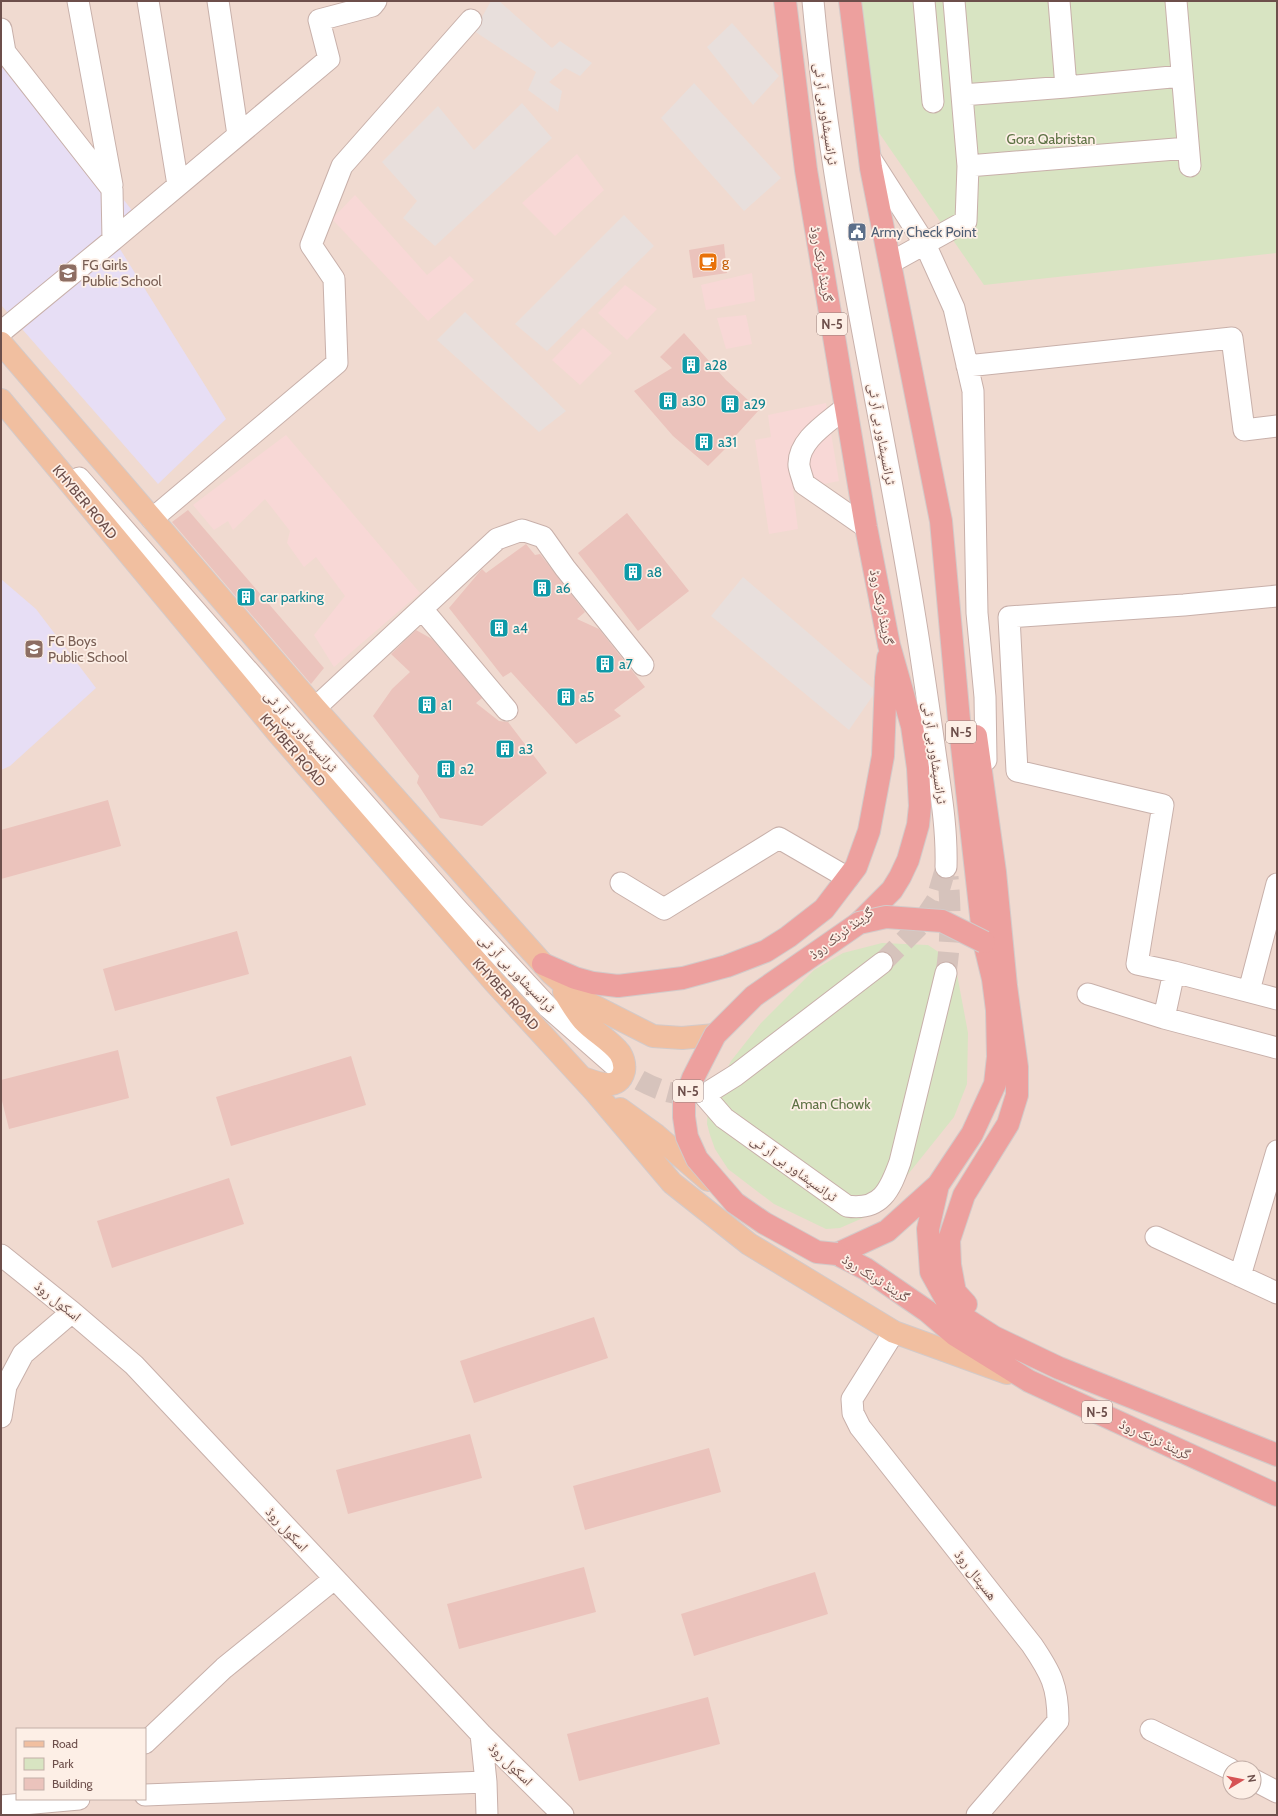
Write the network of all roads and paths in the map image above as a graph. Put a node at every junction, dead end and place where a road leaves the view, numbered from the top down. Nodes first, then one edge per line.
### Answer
1 (78, 1) edge
2 (148, 1) edge
3 (218, 1) edge
4 (376, 1) edge
5 (785, 1) edge
6 (813, 1) edge
7 (850, 1) edge
8 (924, 1) edge
9 (954, 1) edge
10 (1059, 1) edge
11 (1176, 1) edge
12 (471, 20) dead end
13 (1, 29) edge
14 (3, 50) edge
15 (1182, 76) junction
16 (1066, 87) junction
17 (962, 94) junction
18 (933, 102) dead end
19 (238, 135) junction
20 (870, 157) junction
21 (968, 166) junction
22 (178, 185) junction
23 (112, 189) junction
24 (113, 240) junction
25 (925, 244) junction
26 (890, 263) junction
27 (1, 332) edge
28 (1, 343) edge
29 (967, 366) junction
30 (1, 387) edge
31 (1, 400) edge
32 (846, 407) junction
33 (1277, 426) edge
34 (152, 518) junction
35 (941, 521) junction
36 (866, 528) junction
37 (1277, 596) edge
38 (422, 609) junction
39 (889, 645) junction
40 (643, 665) dead end
41 (315, 708) junction
42 (508, 710) dead end
43 (986, 813) junction
44 (946, 867) tunnel mouth
45 (848, 878) junction
46 (621, 883) dead end
47 (1277, 884) edge
48 (859, 923) junction
49 (984, 942) junction
50 (882, 963) tunnel mouth
51 (547, 969) junction
52 (1174, 972) junction
53 (946, 973) tunnel mouth
54 (1249, 991) junction
55 (1088, 994) dead end
56 (1277, 999) edge
57 (1164, 1018) junction
58 (715, 1035) junction
59 (1277, 1048) edge
60 (613, 1064) tunnel mouth
61 (589, 1085) junction
62 (1277, 1151) edge
63 (938, 1186) junction
64 (735, 1203) junction
65 (1156, 1237) dead end
66 (837, 1254) junction
67 (1, 1255) edge
68 (1240, 1276) junction
69 (1277, 1293) edge
70 (72, 1312) junction
71 (894, 1332) junction
72 (994, 1337) junction
73 (1029, 1381) junction
74 (1, 1417) edge
75 (1277, 1455) edge
76 (1277, 1495) edge
77 (334, 1579) junction
78 (1150, 1730) dead end
79 (481, 1734) junction
80 (146, 1742) edge
81 (1222, 1765) edge
82 (486, 1782) junction
83 (1262, 1784) edge
84 (1277, 1792) edge
85 (146, 1795) edge
86 (68, 1800) edge
87 (1, 1806) edge
88 (487, 1815) edge
89 (564, 1815) edge
90 (977, 1815) edge

1 - 23 street
2 - 22 street
3 - 19 street
4 - 19 street
5 - 32 highway, گرینڈ ٹرنک روڈ / N-5
6 - 44 street, ٹرانسپشاور بی آر ٹی
7 - 20 highway, گرینڈ ٹرنک روڈ / N-5
8 - 18 street
9 - 17 street
10 - 16 street
11 - 15 street
12 - 34 street
13 - 14 street
14 - 23 street
15 - 16 street
15 - 21 street
16 - 17 street
17 - 21 street
19 - 22 street
20 - 25 street
20 - 26 highway, گرینڈ ٹرنک روڈ / N-5
21 - 25 street
22 - 24 street
23 - 24 street
24 - 27 street
25 - 26 street
25 - 29 street
26 - 35 highway, گرینڈ ٹرنک روڈ / N-5
28 - 34 main road
29 - 33 street
29 - 43 street
30 - 60 street, ٹرانسپشاور بی آر ٹی
31 - 61 main road, KHYBER ROAD
32 - 36 highway, گرینڈ ٹرنک روڈ / N-5
32 - 36 street
34 - 41 main road
35 - 43 highway
35 - 49 highway, گرینڈ ٹرنک روڈ / N-5
36 - 39 highway, گرینڈ ٹرنک روڈ / N-5
37 - 52 street
38 - 40 street
38 - 41 street
38 - 42 street
39 - 45 highway
39 - 48 highway, گرینڈ ٹرنک روڈ / N-5
41 - 51 main road
43 - 72 highway
45 - 46 street
45 - 51 highway
47 - 54 street
48 - 49 highway, bridge
48 - 58 highway, گرینڈ ٹرنک روڈ / N-5, bridge
49 - 63 highway, گرینڈ ٹرنک روڈ / N-5
50 - 53 street, ٹرانسپشاور بی آر ٹی
51 - 58 main road
51 - 61 main road
52 - 54 street
52 - 57 street
54 - 56 street
55 - 57 street
57 - 59 street
58 - 64 highway, گرینڈ ٹرنک روڈ / N-5, bridge
61 - 64 main road, bridge
61 - 71 main road
62 - 68 street
63 - 66 highway
63 - 72 highway, گرینڈ ٹرنک روڈ / N-5
64 - 66 highway, گرینڈ ٹرنک روڈ / N-5, bridge
65 - 68 street
66 - 73 highway, گرینڈ ٹرنک روڈ / N-5
67 - 70 street, اسکول روڈ
68 - 69 street
70 - 74 street
70 - 77 street, اسکول روڈ
71 - 73 main road
71 - 90 street, ھسپتال روڈ
72 - 75 highway, گرینڈ ٹرنک روڈ / N-5
73 - 76 highway, گرینڈ ٹرنک روڈ / N-5
77 - 79 street, اسکول روڈ
77 - 80 street
78 - 81 street
79 - 82 street
79 - 89 street, اسکول روڈ
82 - 85 street
82 - 88 street
83 - 84 street
86 - 87 street

